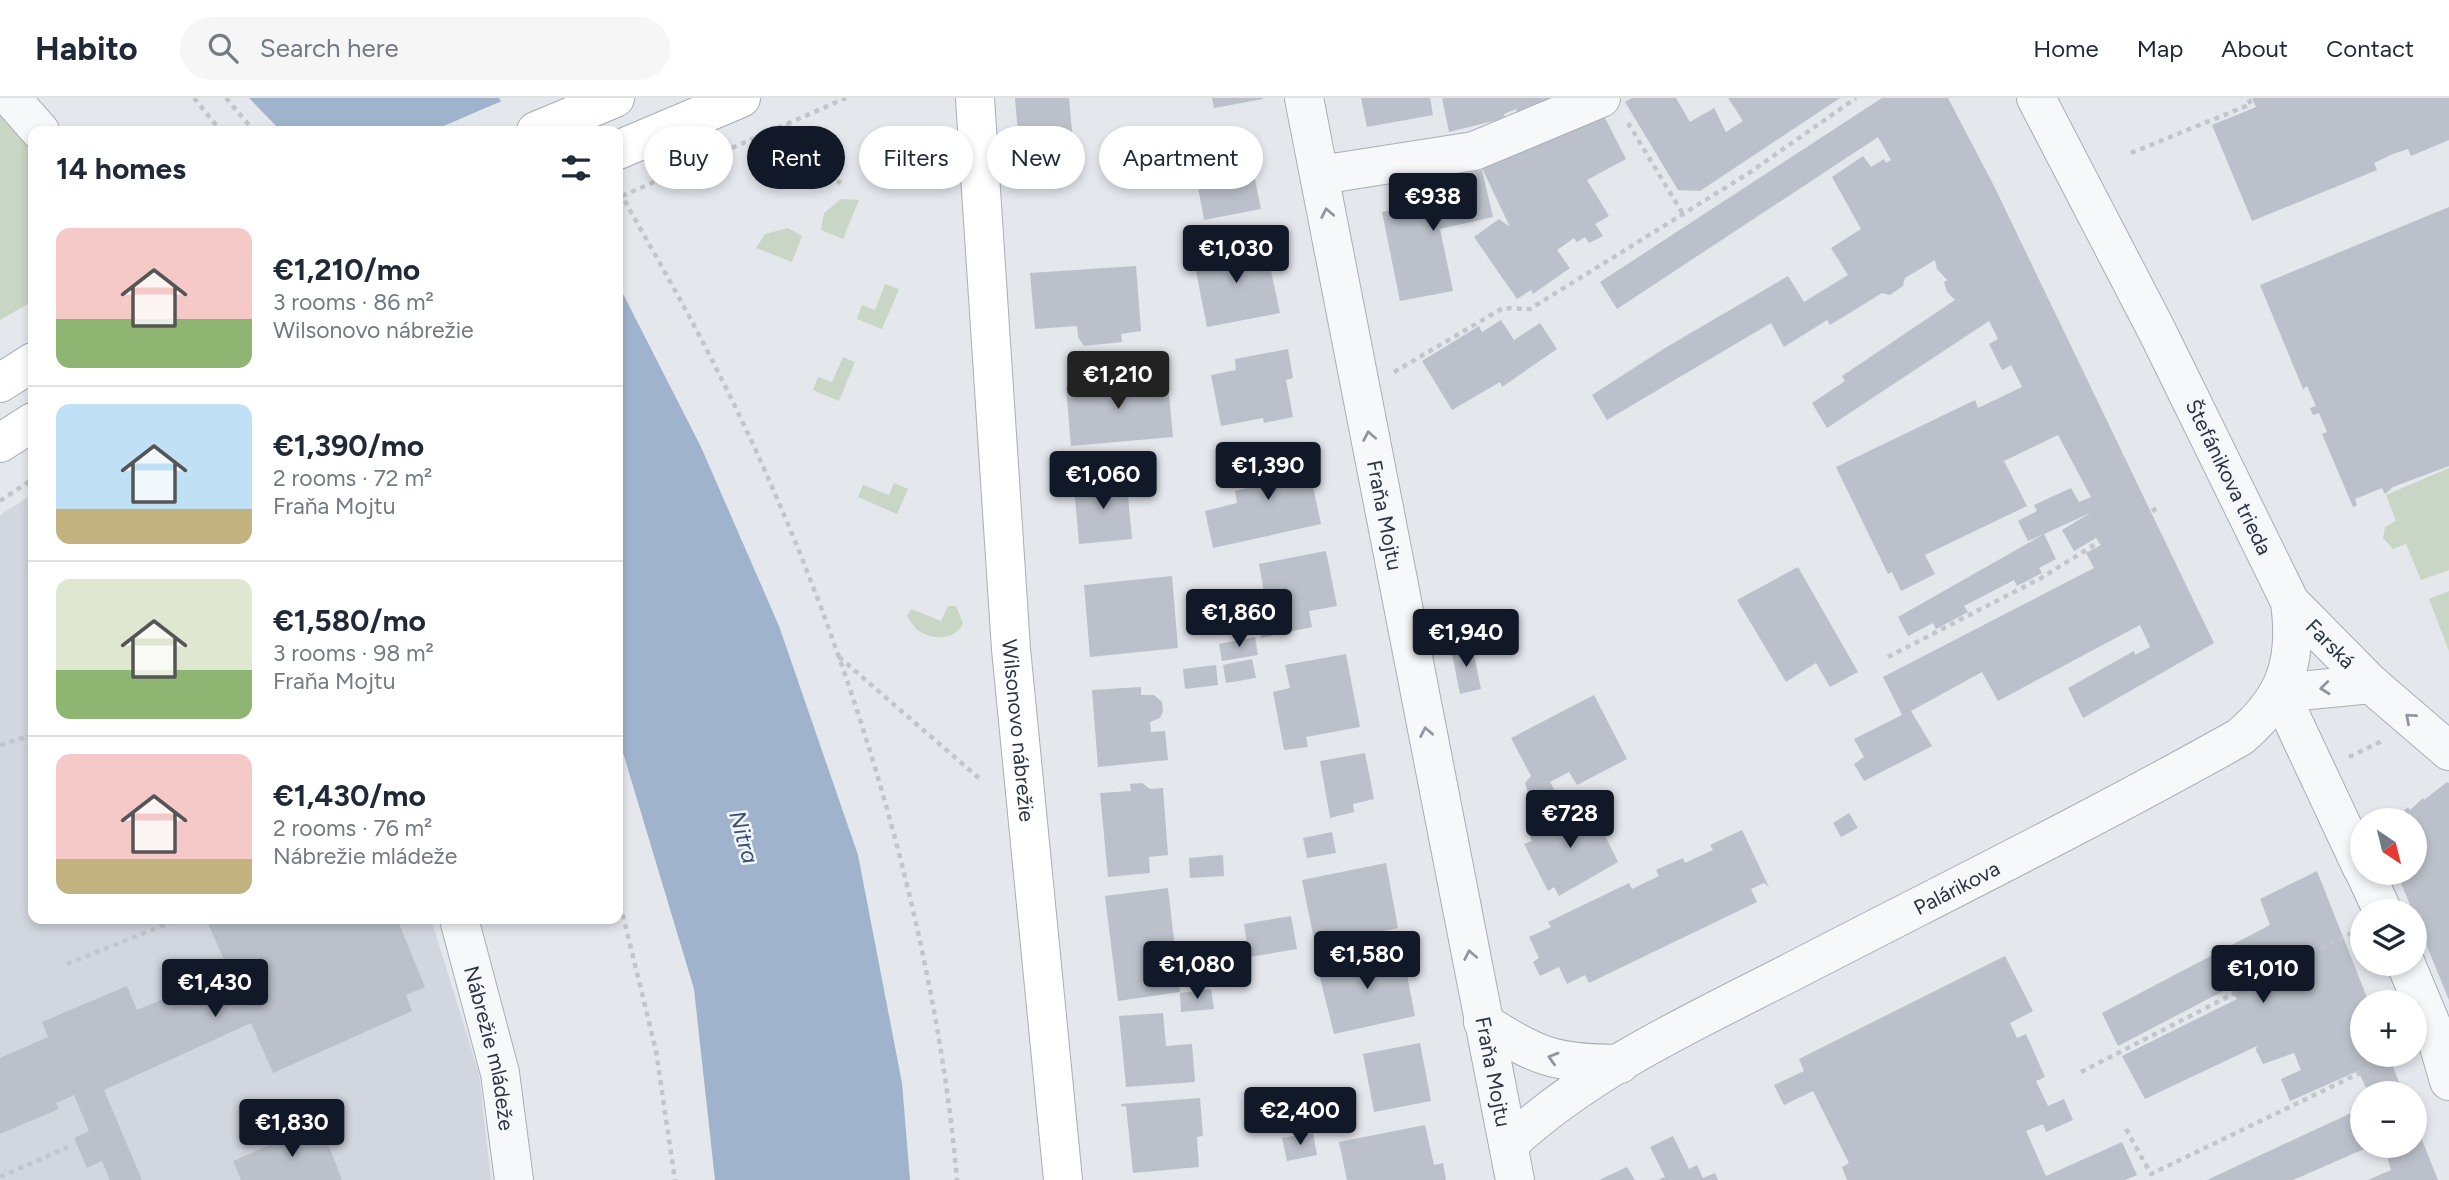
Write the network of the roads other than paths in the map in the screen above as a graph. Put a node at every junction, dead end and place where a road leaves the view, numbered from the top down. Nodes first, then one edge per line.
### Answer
1 (12, 98) edge
2 (615, 98) edge
3 (741, 98) edge
4 (955, 98) edge
5 (975, 98) edge
6 (1304, 98) edge
7 (2036, 98) edge
8 (1614, 109) edge
9 (36, 126) edge
10 (549, 126) edge
11 (623, 148) edge
12 (1320, 175) junction
13 (987, 279) junction
14 (28, 365) edge
15 (0, 383) edge
16 (28, 425) edge
17 (0, 443) edge
18 (2290, 602) junction
19 (1467, 638) dead end
20 (1410, 650) junction
21 (2371, 684) junction
22 (2280, 693) junction
23 (2449, 751) edge
24 (2350, 843) edge
25 (460, 924) edge
26 (2411, 976) edge
27 (1483, 1022) junction
28 (1620, 1064) junction
29 (2449, 1081) edge
30 (1513, 1162) edge
31 (513, 1180) edge
32 (1063, 1180) edge

1 - 9 street
2 - 10 street
3 - 11 street
4 - 13 street, Wilsonovo nábrežie
5 - 13 street, Wilsonovo nábrežie
6 - 12 street, Fraňa Mojtu
7 - 18 street, Štefánikova trieda
8 - 12 street
20 -> 12 street, Fraňa Mojtu
13 - 32 street, Wilsonovo nábrežie
14 - 15 street
16 - 17 street
18 - 21 street, Farská
18 - 22 street, Štefánikova trieda
19 - 20 lane
27 -> 20 street, Fraňa Mojtu
21 -> 22 street, Farská
23 -> 21 street, Farská
22 - 24 street
22 - 28 street, Palárikova
25 - 31 street, Nábrežie mládeže
26 - 29 street
28 -> 27 street
27 - 30 street, Fraňa Mojtu
28 - 30 street, Palárikova

